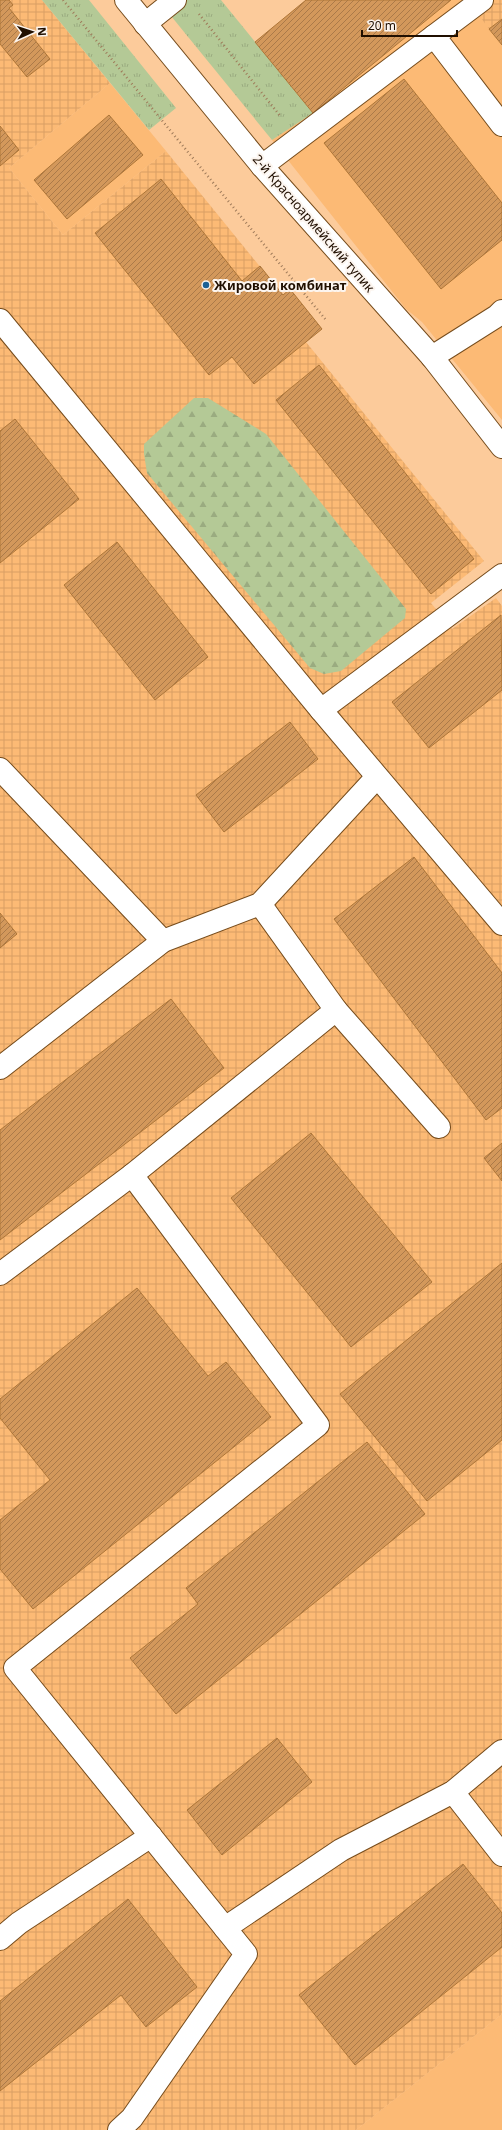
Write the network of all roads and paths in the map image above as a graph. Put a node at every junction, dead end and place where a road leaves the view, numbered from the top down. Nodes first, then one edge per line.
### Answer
1 (63, 0) edge
2 (126, 0) edge
3 (175, 0) edge
4 (482, 0) edge
5 (197, 12) dead end
6 (145, 24) junction
7 (434, 36) junction
8 (502, 125) edge
9 (298, 138) junction
10 (262, 166) junction
11 (502, 311) edge
12 (0, 320) edge
13 (326, 320) dead end
14 (432, 358) junction
15 (502, 447) edge
16 (502, 575) edge
17 (320, 710) junction
18 (0, 769) edge
19 (377, 777) junction
20 (260, 904) junction
21 (502, 924) edge
22 (163, 941) junction
23 (336, 1010) junction
24 (0, 1068) edge
25 (439, 1127) dead end
26 (132, 1175) junction
27 (0, 1274) edge
28 (7, 1674) edge
29 (502, 1751) edge
30 (453, 1792) junction
31 (151, 1836) junction
32 (502, 1855) edge
33 (224, 1928) junction
34 (0, 1940) edge
35 (119, 2130) edge

1 - 13 path
2 - 6 street, 2-й Красноармейский тупик
3 - 6 street
4 - 7 street
5 - 9 path
6 - 10 street, 2-й Красноармейский тупик
7 - 8 street
7 - 9 street
9 - 10 street
10 - 14 street, 2-й Красноармейский тупик
11 - 14 street
12 - 17 street
14 - 15 street, 2-й Красноармейский тупик
16 - 17 street
17 - 19 street
18 - 22 street
19 - 20 street
19 - 21 street
20 - 22 street
20 - 23 street
22 - 24 street
23 - 25 street
23 - 26 street
26 - 27 street
26 - 28 street
28 - 31 street
29 - 30 street
30 - 32 street
30 - 33 street
31 - 33 street
31 - 34 street
33 - 35 street

